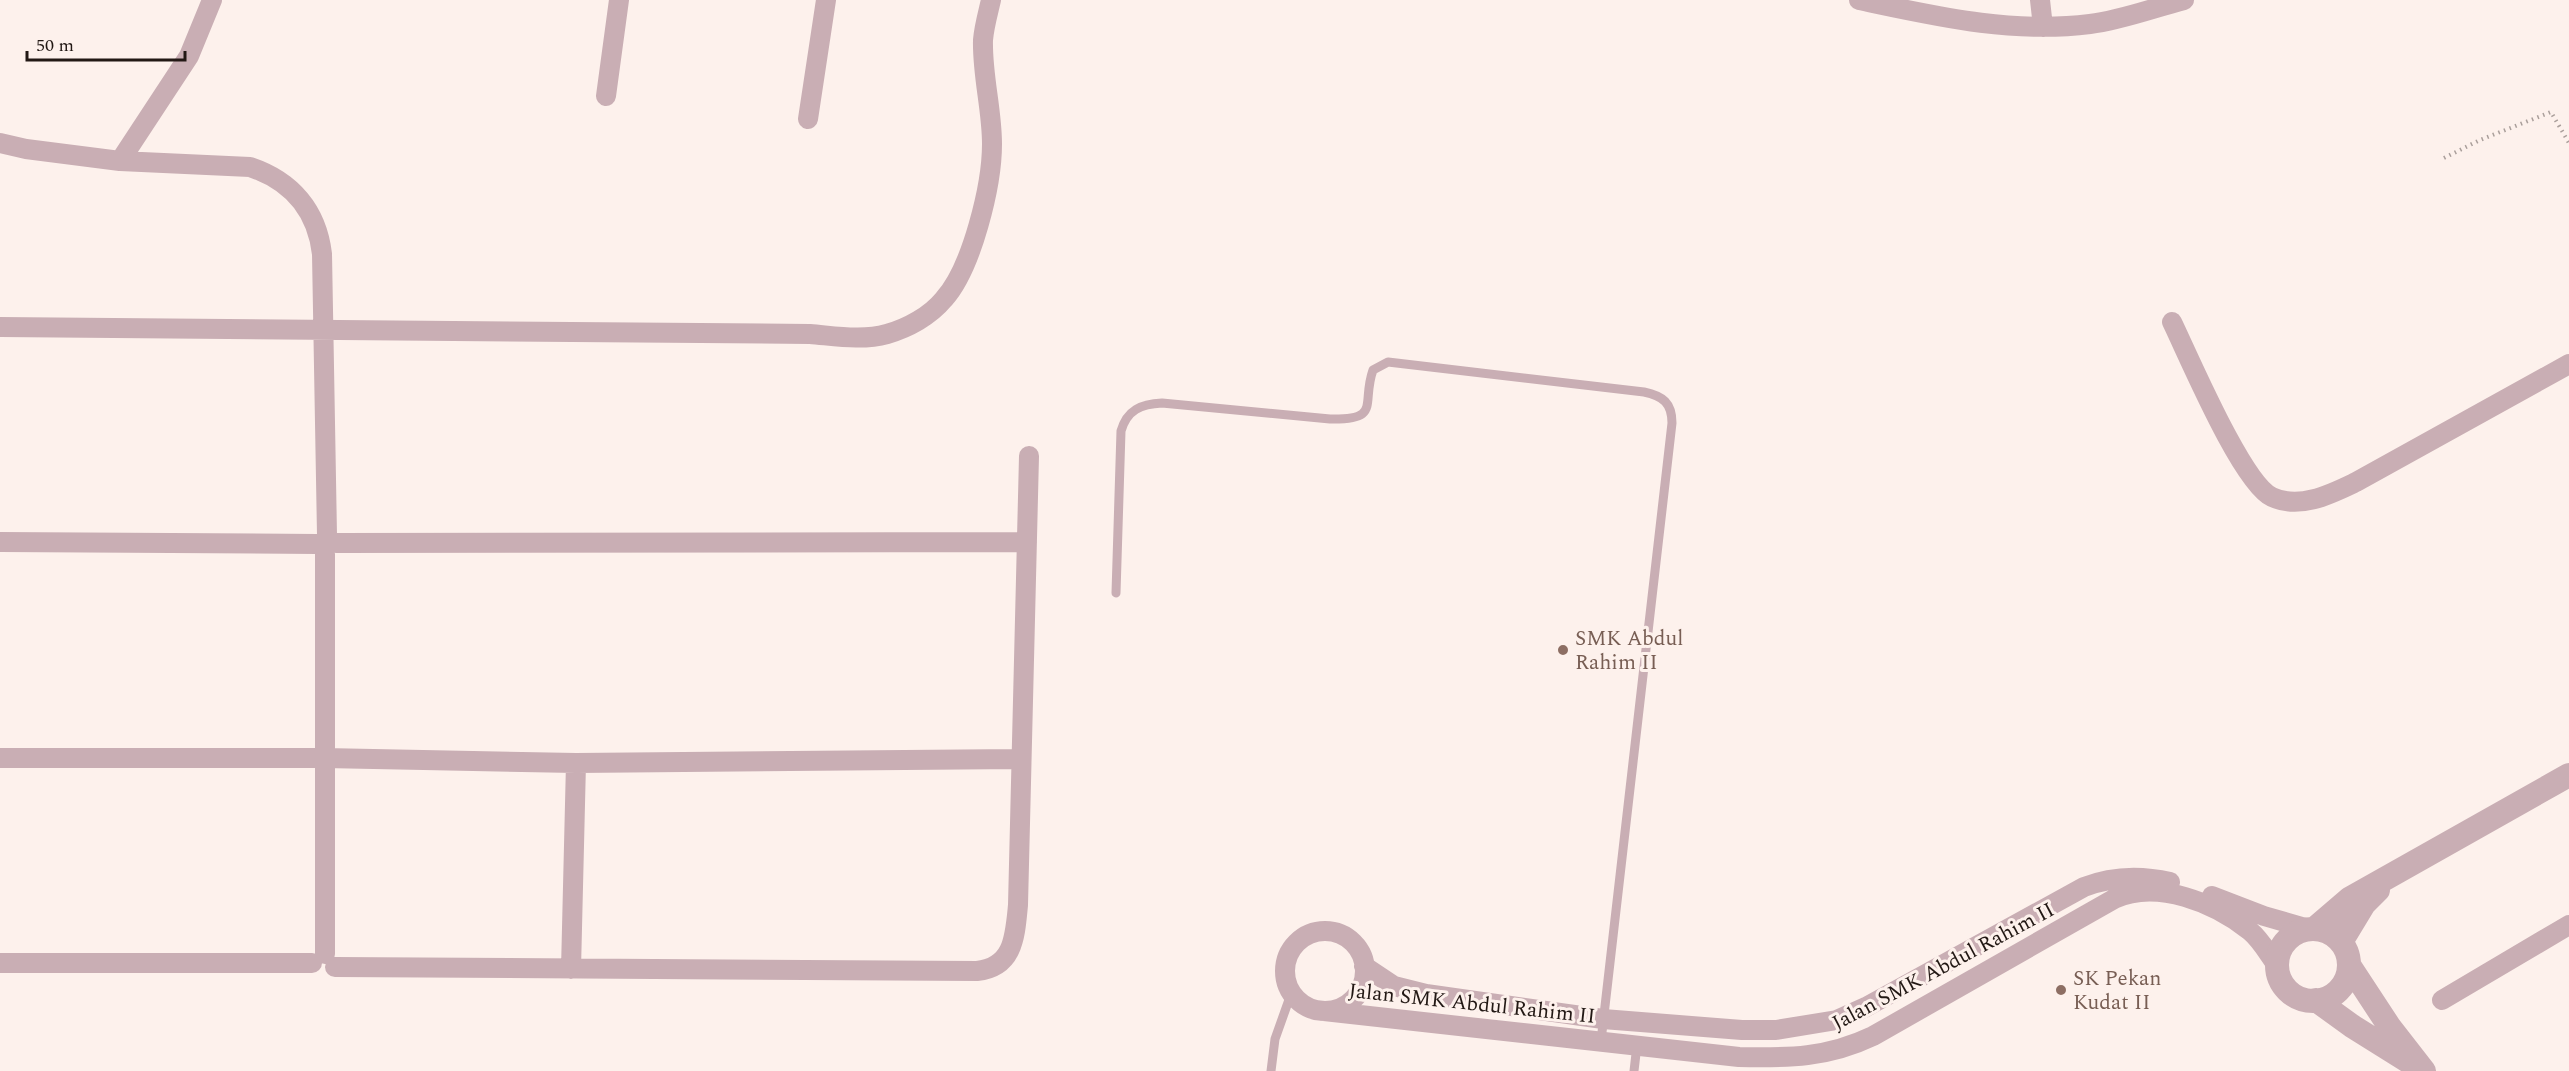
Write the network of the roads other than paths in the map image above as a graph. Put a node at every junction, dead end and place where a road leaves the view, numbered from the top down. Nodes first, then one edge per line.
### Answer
1 (212, 0) edge
2 (619, 0) edge
3 (826, 0) edge
4 (991, 0) edge
5 (1858, 0) edge
6 (2040, 0) edge
7 (2184, 0) edge
8 (2043, 27) junction
9 (606, 96) dead end
10 (808, 119) dead end
11 (0, 143) edge
12 (120, 161) junction
13 (2172, 322) dead end
14 (0, 327) edge
15 (323, 330) junction
16 (2569, 364) edge
17 (1029, 456) dead end
18 (0, 542) edge
19 (1027, 542) junction
20 (326, 544) junction
21 (1116, 593) dead end
22 (0, 758) edge
23 (324, 759) junction
24 (1021, 759) junction
25 (576, 762) junction
26 (2569, 775) edge
27 (2391, 877) junction
28 (2569, 925) edge
29 (2312, 929) junction
30 (2341, 942) junction
31 (324, 961) junction
32 (0, 963) edge
33 (2276, 963) junction
34 (1364, 966) junction
35 (2349, 966) junction
36 (570, 969) junction
37 (1291, 994) junction
38 (2316, 1000) junction
39 (2442, 1000) dead end
40 (1315, 1010) junction
41 (1603, 1019) junction
42 (1601, 1041) junction
43 (1637, 1045) junction
44 (1271, 1071) edge
45 (1634, 1071) edge
46 (2423, 1071) edge

1 - 12 street
2 - 9 street
3 - 10 street
4 - 15 street
5 - 8 street
6 - 8 street
7 - 8 street
11 - 12 street
12 - 15 street
13 - 16 street
14 - 15 street
15 - 20 street
17 - 19 street
18 - 20 street
19 - 20 street
19 - 24 street
20 - 23 street
21 - 41 lane
22 - 23 street
23 - 25 street
23 - 31 street
24 - 25 street
24 - 36 street
25 - 36 street
26 - 27 street
27 - 29 street
27 - 30 street
28 - 39 street
29 - 30 street
29 - 33 street
29 - 41 street, Jalan SMK Abdul Rahim II
30 - 35 street
31 - 32 street
31 - 36 street
33 - 38 street
33 - 43 street, Jalan SMK Abdul Rahim II
34 - 37 street
34 - 40 street
34 - 41 street, Jalan SMK Abdul Rahim II
35 - 38 street
35 - 46 street
37 - 40 street
37 - 44 lane
38 - 46 street
40 - 42 street, Jalan SMK Abdul Rahim II
41 - 42 lane
42 - 43 street, Jalan SMK Abdul Rahim II
43 - 45 lane

